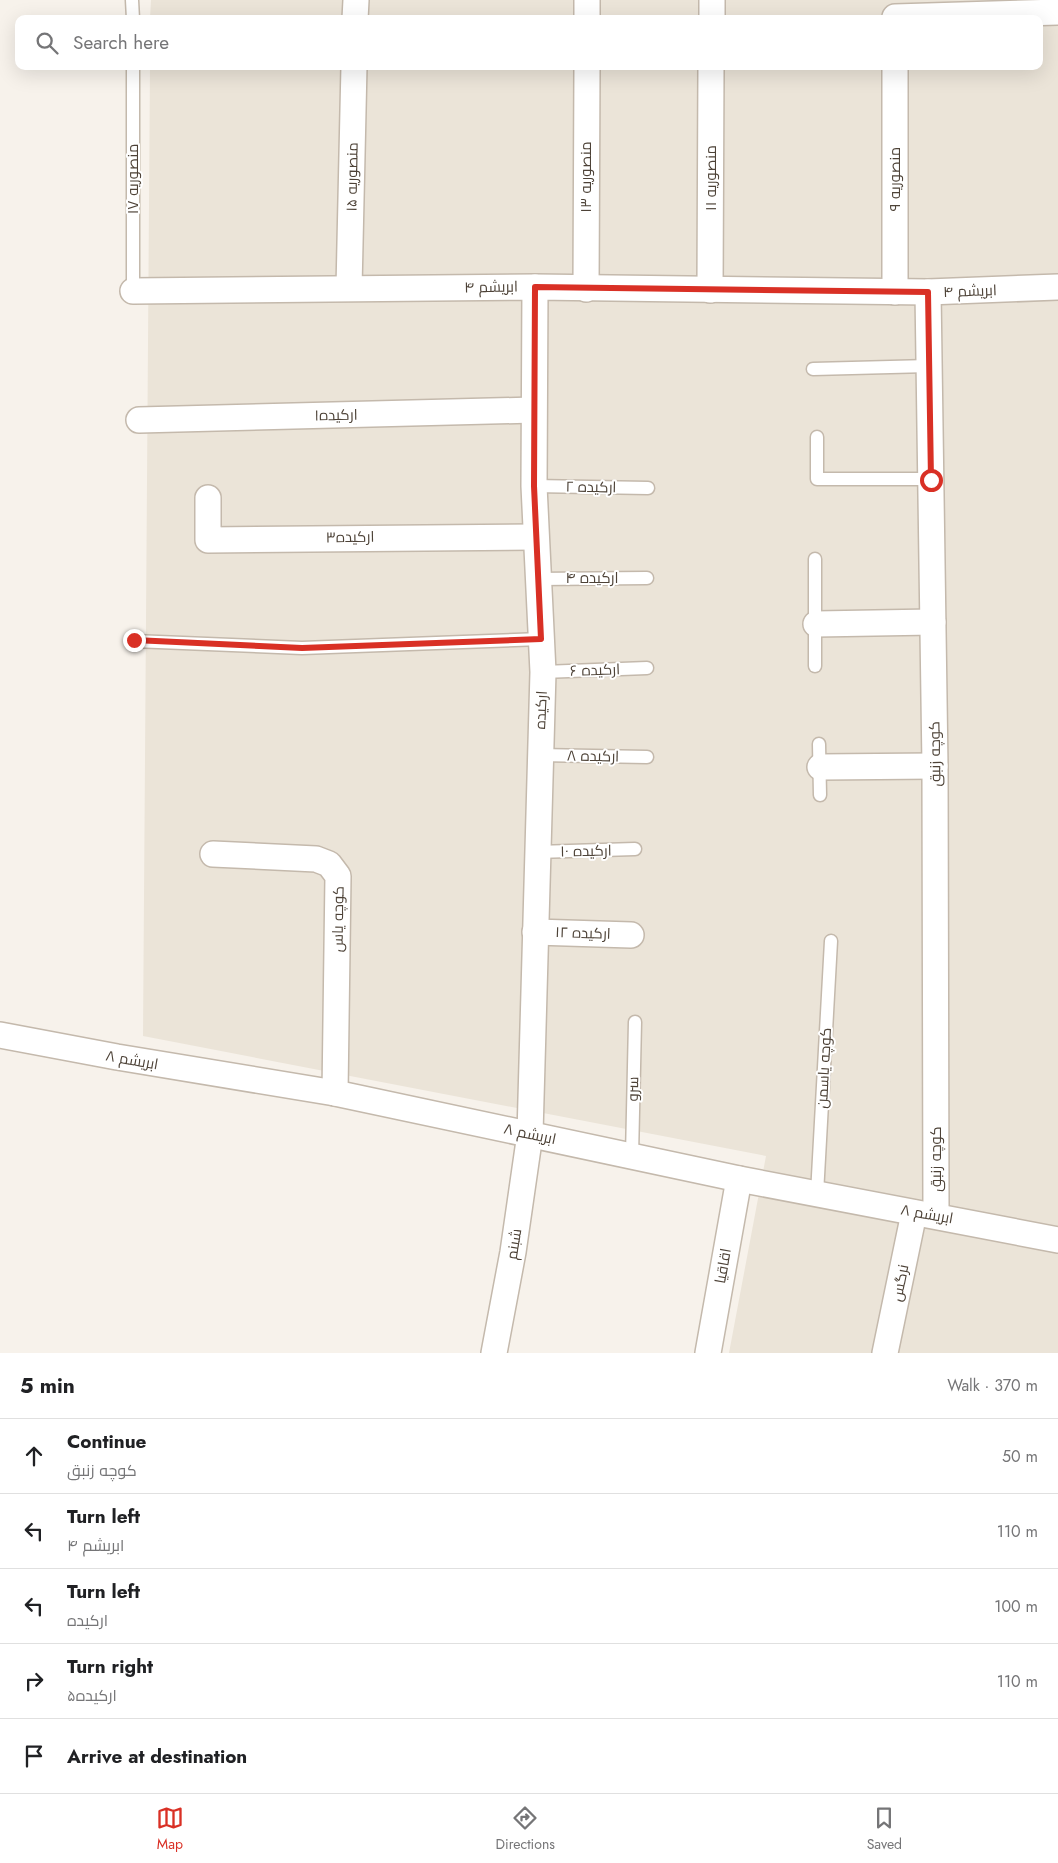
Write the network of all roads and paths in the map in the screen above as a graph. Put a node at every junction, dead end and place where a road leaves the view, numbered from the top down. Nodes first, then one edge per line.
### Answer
1 (132, 0) edge
2 (356, 0) edge
3 (587, 0) edge
4 (712, 0) edge
5 (895, 12) edge
6 (1058, 12) edge
7 (132, 15) edge
8 (355, 15) edge
9 (587, 15) edge
10 (712, 15) edge
11 (133, 70) edge
12 (354, 70) edge
13 (587, 70) edge
14 (711, 70) edge
15 (895, 70) edge
16 (535, 287) junction
17 (1058, 287) edge
18 (349, 288) junction
19 (586, 289) junction
20 (710, 290) junction
21 (133, 291) joint
22 (894, 292) junction
23 (928, 292) junction
24 (929, 366) junction
25 (814, 368) dead end
26 (534, 410) junction
27 (138, 420) dead end
28 (817, 437) dead end
29 (931, 480) junction
30 (534, 486) junction
31 (648, 488) dead end
32 (208, 498) dead end
33 (536, 537) junction
34 (814, 559) dead end
35 (647, 578) dead end
36 (537, 579) junction
37 (933, 622) junction
38 (816, 624) junction
39 (541, 639) junction
40 (134, 640) dead end
41 (816, 666) dead end
42 (647, 668) dead end
43 (543, 672) junction
44 (539, 755) junction
45 (819, 756) joint
46 (647, 757) dead end
47 (935, 766) junction
48 (820, 796) dead end
49 (636, 850) dead end
50 (537, 852) junction
51 (213, 854) dead end
52 (535, 932) junction
53 (631, 934) dead end
54 (831, 941) dead end
55 (635, 1022) dead end
56 (0, 1035) edge
57 (335, 1093) junction
58 (530, 1134) junction
59 (632, 1156) junction
60 (739, 1179) junction
61 (817, 1194) junction
62 (925, 1214) junction
63 (1058, 1240) edge
64 (494, 1353) edge
65 (708, 1353) edge
66 (886, 1353) edge

1 - 7 lane
2 - 8 street
3 - 9 street
4 - 10 street
5 - 6 street
11 - 21 lane, منصوریه ۱۷
12 - 18 street, منصوریه ۱۵
13 - 19 street, منصوریه ۱۳
14 - 20 street, منصوریه ۱۱
15 - 22 street, منصوریه ۹
16 - 18 street, ابریشم ۴
16 - 19 street, ابریشم ۴
16 - 26 street, ارکیده
17 - 23 street, ابریشم ۴
18 - 21 street, ابریشم ۴
19 - 20 street, ابریشم ۴
20 - 22 street, ابریشم ۴
22 - 23 street, ابریشم ۴
23 - 24 street, کوچه زنبق
24 - 25 lane
24 - 29 street, کوچه زنبق
26 - 27 street, ارکیده۱
26 - 30 street, ارکیده
28 - 29 lane
29 - 37 street, کوچه زنبق
30 - 31 lane, ارکیده ۲
30 - 33 street, ارکیده
32 - 33 street, ارکیده۳
33 - 36 street, ارکیده
34 - 38 lane
35 - 36 lane, ارکیده ۴
36 - 39 street, ارکیده
37 - 38 street
37 - 47 street, کوچه زنبق
38 - 41 lane
39 - 40 lane
39 - 43 street, ارکیده
42 - 43 lane, ارکیده ۶
43 - 44 street, ارکیده
44 - 46 lane, ارکیده ۸
44 - 50 street, ارکیده
45 - 47 street
45 - 48 lane
47 - 62 street, کوچه زنبق
49 - 50 lane, ارکیده ۱۰
50 - 52 street, ارکیده
51 - 57 street, کوچه یاس
52 - 53 street, ارکیده ۱۲
52 - 58 street, ارکیده
54 - 61 lane, کوچه یاسمن
55 - 59 lane, سرو
56 - 57 street, ابریشم ۸
57 - 58 street, ابریشم ۸
58 - 59 street, ابریشم ۸
58 - 64 street, شبنم
59 - 60 street, ابریشم ۸
60 - 61 street, ابریشم ۸
60 - 65 street, اقاقیا
61 - 62 street, ابریشم ۸
62 - 63 street, ابریشم ۸
62 - 66 street, نرگس

